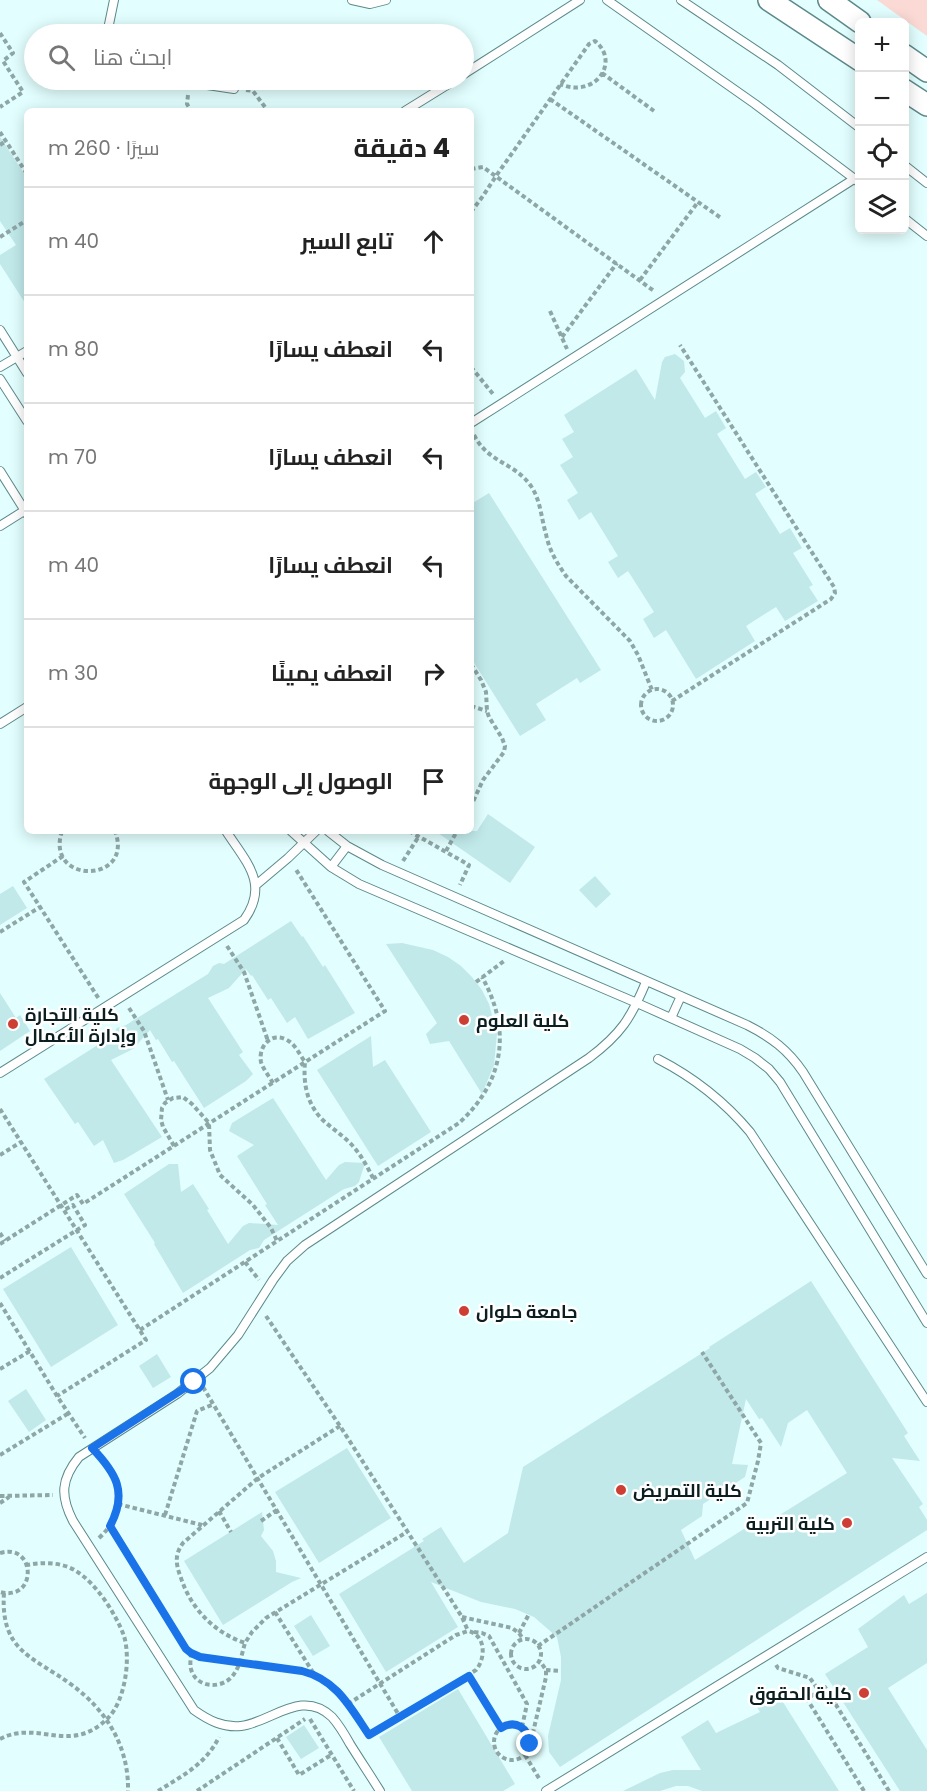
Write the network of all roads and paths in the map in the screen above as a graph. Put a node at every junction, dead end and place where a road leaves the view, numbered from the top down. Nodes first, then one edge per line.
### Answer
1 (114, 0) edge
2 (352, 0) edge
3 (386, 0) edge
4 (580, 0) edge
5 (607, 0) edge
6 (681, 0) edge
7 (769, 0) edge
8 (829, 0) edge
9 (855, 18) edge
10 (109, 24) edge
11 (0, 33) edge
12 (855, 57) edge
13 (909, 58) edge
14 (474, 68) edge
15 (927, 71) edge
16 (602, 73) junction
17 (560, 84) junction
18 (244, 90) edge
19 (439, 90) edge
20 (909, 93) edge
21 (550, 99) junction
22 (927, 105) edge
23 (0, 107) edge
24 (266, 108) edge
25 (410, 108) edge
26 (654, 111) dead end
27 (857, 126) edge
28 (0, 132) edge
29 (6, 141) junction
30 (0, 145) edge
31 (474, 168) edge
32 (24, 169) edge
33 (909, 169) edge
34 (496, 176) junction
35 (856, 180) edge
36 (855, 182) edge
37 (927, 183) edge
38 (698, 202) junction
39 (474, 208) edge
40 (721, 218) dead end
41 (24, 222) edge
42 (909, 222) edge
43 (1, 236) edge
44 (927, 236) edge
45 (617, 263) junction
46 (640, 279) junction
47 (665, 300) junction
48 (550, 311) dead end
49 (0, 330) edge
50 (562, 337) junction
51 (680, 345) dead end
52 (24, 353) edge
53 (17, 357) junction
54 (572, 359) junction
55 (0, 368) edge
56 (24, 368) edge
57 (474, 371) edge
58 (0, 379) edge
59 (501, 404) junction
60 (24, 416) edge
61 (474, 421) edge
62 (474, 435) edge
63 (0, 471) edge
64 (24, 508) edge
65 (24, 512) edge
66 (0, 526) edge
67 (474, 669) edge
68 (652, 690) junction
69 (672, 701) junction
70 (474, 707) edge
71 (24, 709) edge
72 (487, 711) junction
73 (0, 724) edge
74 (474, 800) edge
75 (62, 834) edge
76 (116, 834) edge
77 (228, 834) edge
78 (294, 834) edge
79 (313, 834) edge
80 (332, 834) edge
81 (415, 834) edge
82 (455, 834) edge
83 (419, 836) junction
84 (304, 844) junction
85 (347, 846) junction
86 (446, 851) junction
87 (63, 856) junction
88 (288, 858) junction
89 (331, 867) junction
90 (396, 872) junction
91 (256, 885) junction
92 (454, 897) junction
93 (40, 907) junction
94 (0, 932) edge
95 (218, 937) junction
96 (517, 952) junction
97 (482, 977) junction
98 (646, 981) junction
99 (476, 982) dead end
100 (681, 996) junction
101 (120, 998) junction
102 (637, 1003) junction
103 (105, 1008) junction
104 (672, 1018) junction
105 (268, 1041) junction
106 (658, 1059) dead end
107 (305, 1062) junction
108 (0, 1073) edge
109 (273, 1083) junction
110 (168, 1100) junction
111 (0, 1109) edge
112 (209, 1123) junction
113 (21, 1142) junction
114 (174, 1146) junction
115 (0, 1155) edge
116 (373, 1178) junction
117 (61, 1205) junction
118 (64, 1210) junction
119 (77, 1230) junction
120 (0, 1233) edge
121 (5, 1241) junction
122 (277, 1241) junction
123 (0, 1244) edge
124 (245, 1262) junction
125 (927, 1274) edge
126 (0, 1278) edge
127 (267, 1289) junction
128 (0, 1303) edge
129 (927, 1323) edge
130 (276, 1329) dead end
131 (140, 1330) junction
132 (30, 1351) junction
133 (702, 1352) dead end
134 (0, 1369) edge
135 (208, 1395) dead end
136 (57, 1396) junction
137 (927, 1402) edge
138 (214, 1404) junction
139 (69, 1413) junction
140 (340, 1426) junction
141 (92, 1448) junction
142 (0, 1455) edge
143 (258, 1478) junction
144 (64, 1495) junction
145 (0, 1496) edge
146 (11, 1496) junction
147 (0, 1503) edge
148 (118, 1504) junction
149 (277, 1510) junction
150 (219, 1511) junction
151 (165, 1515) junction
152 (261, 1521) dead end
153 (202, 1525) junction
154 (110, 1526) junction
155 (231, 1532) dead end
156 (407, 1532) junction
157 (88, 1545) junction
158 (0, 1553) edge
159 (927, 1557) edge
160 (27, 1565) junction
161 (321, 1584) junction
162 (2, 1592) edge
163 (275, 1612) junction
164 (529, 1614) dead end
165 (462, 1617) junction
166 (471, 1631) junction
167 (519, 1632) junction
168 (524, 1639) junction
169 (245, 1643) junction
170 (538, 1646) junction
171 (191, 1653) junction
172 (540, 1661) junction
173 (239, 1663) junction
174 (778, 1668) dead end
175 (546, 1670) junction
176 (561, 1671) dead end
177 (315, 1674) junction
178 (469, 1676) junction
179 (380, 1684) junction
180 (819, 1691) junction
181 (840, 1697) dead end
182 (834, 1702) junction
183 (348, 1704) junction
184 (302, 1706) junction
185 (308, 1717) junction
186 (400, 1717) junction
187 (107, 1719) junction
188 (224, 1726) junction
189 (522, 1726) junction
190 (501, 1728) junction
191 (369, 1735) junction
192 (276, 1738) junction
193 (0, 1739) edge
194 (530, 1744) junction
195 (352, 1746) junction
196 (332, 1755) junction
197 (525, 1755) junction
198 (128, 1791) edge
199 (158, 1791) edge
200 (197, 1791) edge
201 (354, 1791) edge
202 (380, 1791) edge
203 (546, 1791) edge
204 (864, 1791) edge
205 (889, 1791) edge

1 - 10 lane
2 - 3 lane
4 - 14 lane
5 - 35 lane
6 - 27 lane
7 - 12 street
8 - 9 street
11 - 23 path
13 - 15 street
16 - 17 path
16 - 17 path
16 - 26 path
17 - 21 path
18 - 24 path
19 - 25 lane
20 - 22 street
21 - 34 path
21 - 38 path
28 - 29 path
29 - 30 path
29 - 32 path
31 - 34 path
33 - 37 lane
34 - 39 path
34 - 45 path
36 - 47 lane
38 - 40 path
38 - 46 path
41 - 43 path
42 - 44 lane
45 - 46 path
45 - 50 path
46 - 47 path
47 - 54 lane
48 - 50 path
49 - 53 lane
50 - 54 path
51 - 69 path
52 - 53 lane
53 - 55 lane
53 - 56 lane
54 - 59 lane
57 - 59 path
58 - 60 lane
59 - 61 lane
62 - 68 path
63 - 64 lane
65 - 66 lane
67 - 72 path
68 - 69 path
68 - 69 path
70 - 72 path
71 - 73 lane
72 - 74 path
75 - 87 path
76 - 87 path
77 - 91 lane
78 - 84 lane
79 - 84 lane
80 - 85 lane
81 - 83 path
82 - 86 path
83 - 86 path
83 - 90 path
84 - 88 lane
84 - 89 lane
85 - 89 lane
85 - 90 lane
86 - 92 path
87 - 93 path
88 - 91 lane
88 - 107 path
89 - 96 lane
90 - 92 lane
91 - 95 lane
92 - 98 lane
93 - 94 path
93 - 103 path
95 - 101 lane
95 - 105 path
96 - 97 path
96 - 102 lane
97 - 99 path
97 - 116 path
98 - 100 lane
98 - 102 lane
100 - 104 lane
100 - 125 lane
101 - 103 lane
101 - 110 path
102 - 104 lane
102 - 127 lane
103 - 108 lane
104 - 129 lane
105 - 107 path
105 - 109 path
106 - 137 lane
107 - 109 path
107 - 116 path
109 - 112 path
110 - 112 path
110 - 114 path
111 - 113 path
112 - 114 path
112 - 122 path
113 - 115 path
113 - 117 path
114 - 117 path
116 - 122 path
117 - 118 path
117 - 121 path
118 - 119 path
118 - 119 path
119 - 126 path
119 - 131 path
120 - 121 path
121 - 123 path
122 - 124 path
124 - 127 path
124 - 131 path
127 - 141 lane
128 - 132 path
130 - 140 path
131 - 136 path
132 - 134 path
132 - 136 path
133 - 170 path
135 - 138 path
136 - 139 path
138 - 143 path
138 - 151 path
139 - 141 path
139 - 142 path
140 - 143 path
140 - 156 path
141 - 144 lane
141 - 148 path
143 - 149 path
143 - 150 path
144 - 146 path
144 - 157 lane
145 - 146 path
146 - 147 path
148 - 151 path
148 - 154 path
149 - 152 path
149 - 161 path
150 - 153 path
150 - 155 path
151 - 153 path
153 - 169 path
154 - 157 path
154 - 171 path
156 - 161 path
156 - 165 path
157 - 188 lane
158 - 160 path
159 - 203 lane
160 - 162 path
160 - 187 path
161 - 163 path
161 - 179 path
162 - 187 path
163 - 169 path
163 - 177 path
164 - 167 path
165 - 166 path
165 - 167 path
166 - 178 path
166 - 179 path
166 - 189 path
167 - 168 path
168 - 170 path
168 - 172 path
169 - 173 path
170 - 172 path
171 - 173 path
171 - 173 path
172 - 175 path
173 - 177 path
174 - 180 path
175 - 176 path
175 - 194 path
177 - 183 path
178 - 186 path
178 - 190 path
179 - 183 path
179 - 186 path
180 - 182 path
180 - 204 path
181 - 182 path
182 - 205 path
183 - 191 path
184 - 185 path
184 - 188 lane
184 - 195 lane
185 - 192 path
185 - 196 path
186 - 191 path
187 - 193 path
187 - 198 path
188 - 199 path
189 - 190 path
189 - 194 path
190 - 197 path
191 - 195 path
192 - 196 path
192 - 200 path
194 - 197 path
195 - 202 lane
196 - 201 path
197 - 203 path

